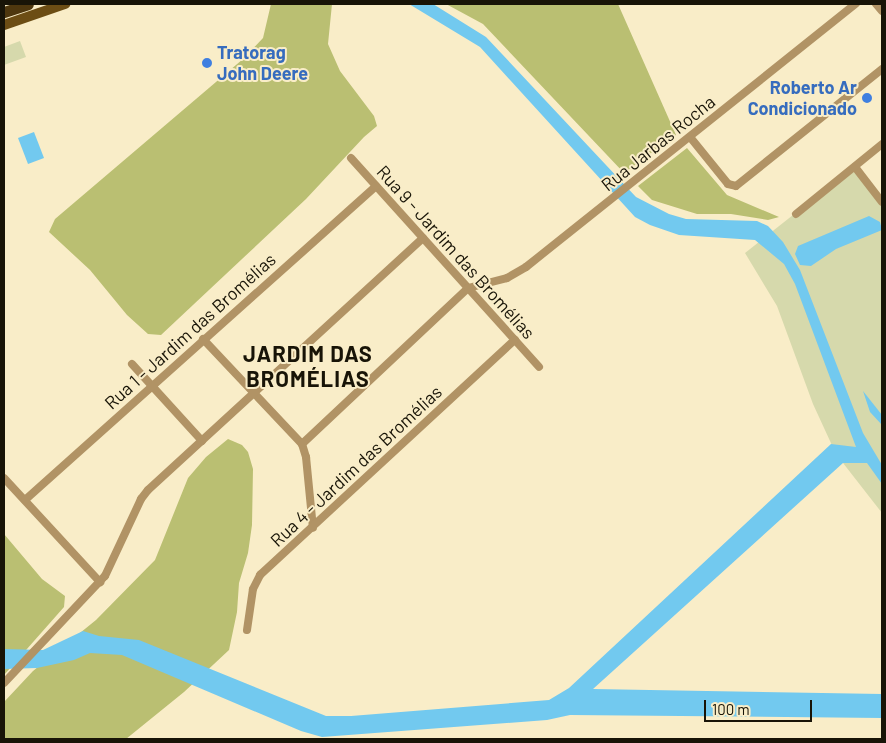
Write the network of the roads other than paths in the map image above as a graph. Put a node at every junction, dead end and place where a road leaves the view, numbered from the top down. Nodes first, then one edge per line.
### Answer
1 (28, 4) edge
2 (65, 4) edge
3 (856, 4) edge
4 (876, 4) edge
5 (882, 11) edge
6 (4, 12) edge
7 (4, 25) edge
8 (882, 69) edge
9 (690, 137) junction
10 (882, 144) edge
11 (351, 158) dead end
12 (855, 167) junction
13 (376, 186) junction
14 (882, 202) edge
15 (796, 214) dead end
16 (423, 238) junction
17 (468, 288) junction
18 (203, 339) junction
19 (515, 340) junction
20 (132, 364) dead end
21 (539, 367) dead end
22 (152, 385) junction
23 (254, 393) junction
24 (202, 441) junction
25 (302, 444) junction
26 (4, 478) edge
27 (25, 500) junction
28 (313, 528) junction
29 (100, 582) junction
30 (247, 630) dead end
31 (4, 683) edge

1 - 6 highway
2 - 7 main road
3 - 9 street, Rua Jarbas Rocha
4 - 5 street
8 - 9 street
9 - 17 street, Rua Jarbas Rocha
10 - 12 street
11 - 13 street, Rua 9 - Jardim das Bromélias
12 - 14 street
12 - 15 street
13 - 16 street, Rua 9 - Jardim das Bromélias
13 - 18 street, Rua 1 - Jardim das Bromélias
16 - 17 street, Rua 9 - Jardim das Bromélias
16 - 23 street
17 - 19 street, Rua 9 - Jardim das Bromélias
17 - 25 street
18 - 22 street, Rua 1 - Jardim das Bromélias
18 - 23 street
19 - 21 street, Rua 9 - Jardim das Bromélias
19 - 28 street, Rua 4 - Jardim das Bromélias
20 - 22 street
22 - 24 street
22 - 27 street, Rua 1 - Jardim das Bromélias
23 - 24 street
23 - 25 street
24 - 29 street
25 - 28 street
26 - 27 street
27 - 29 street
28 - 30 street, Rua 4 - Jardim das Bromélias
29 - 31 street

